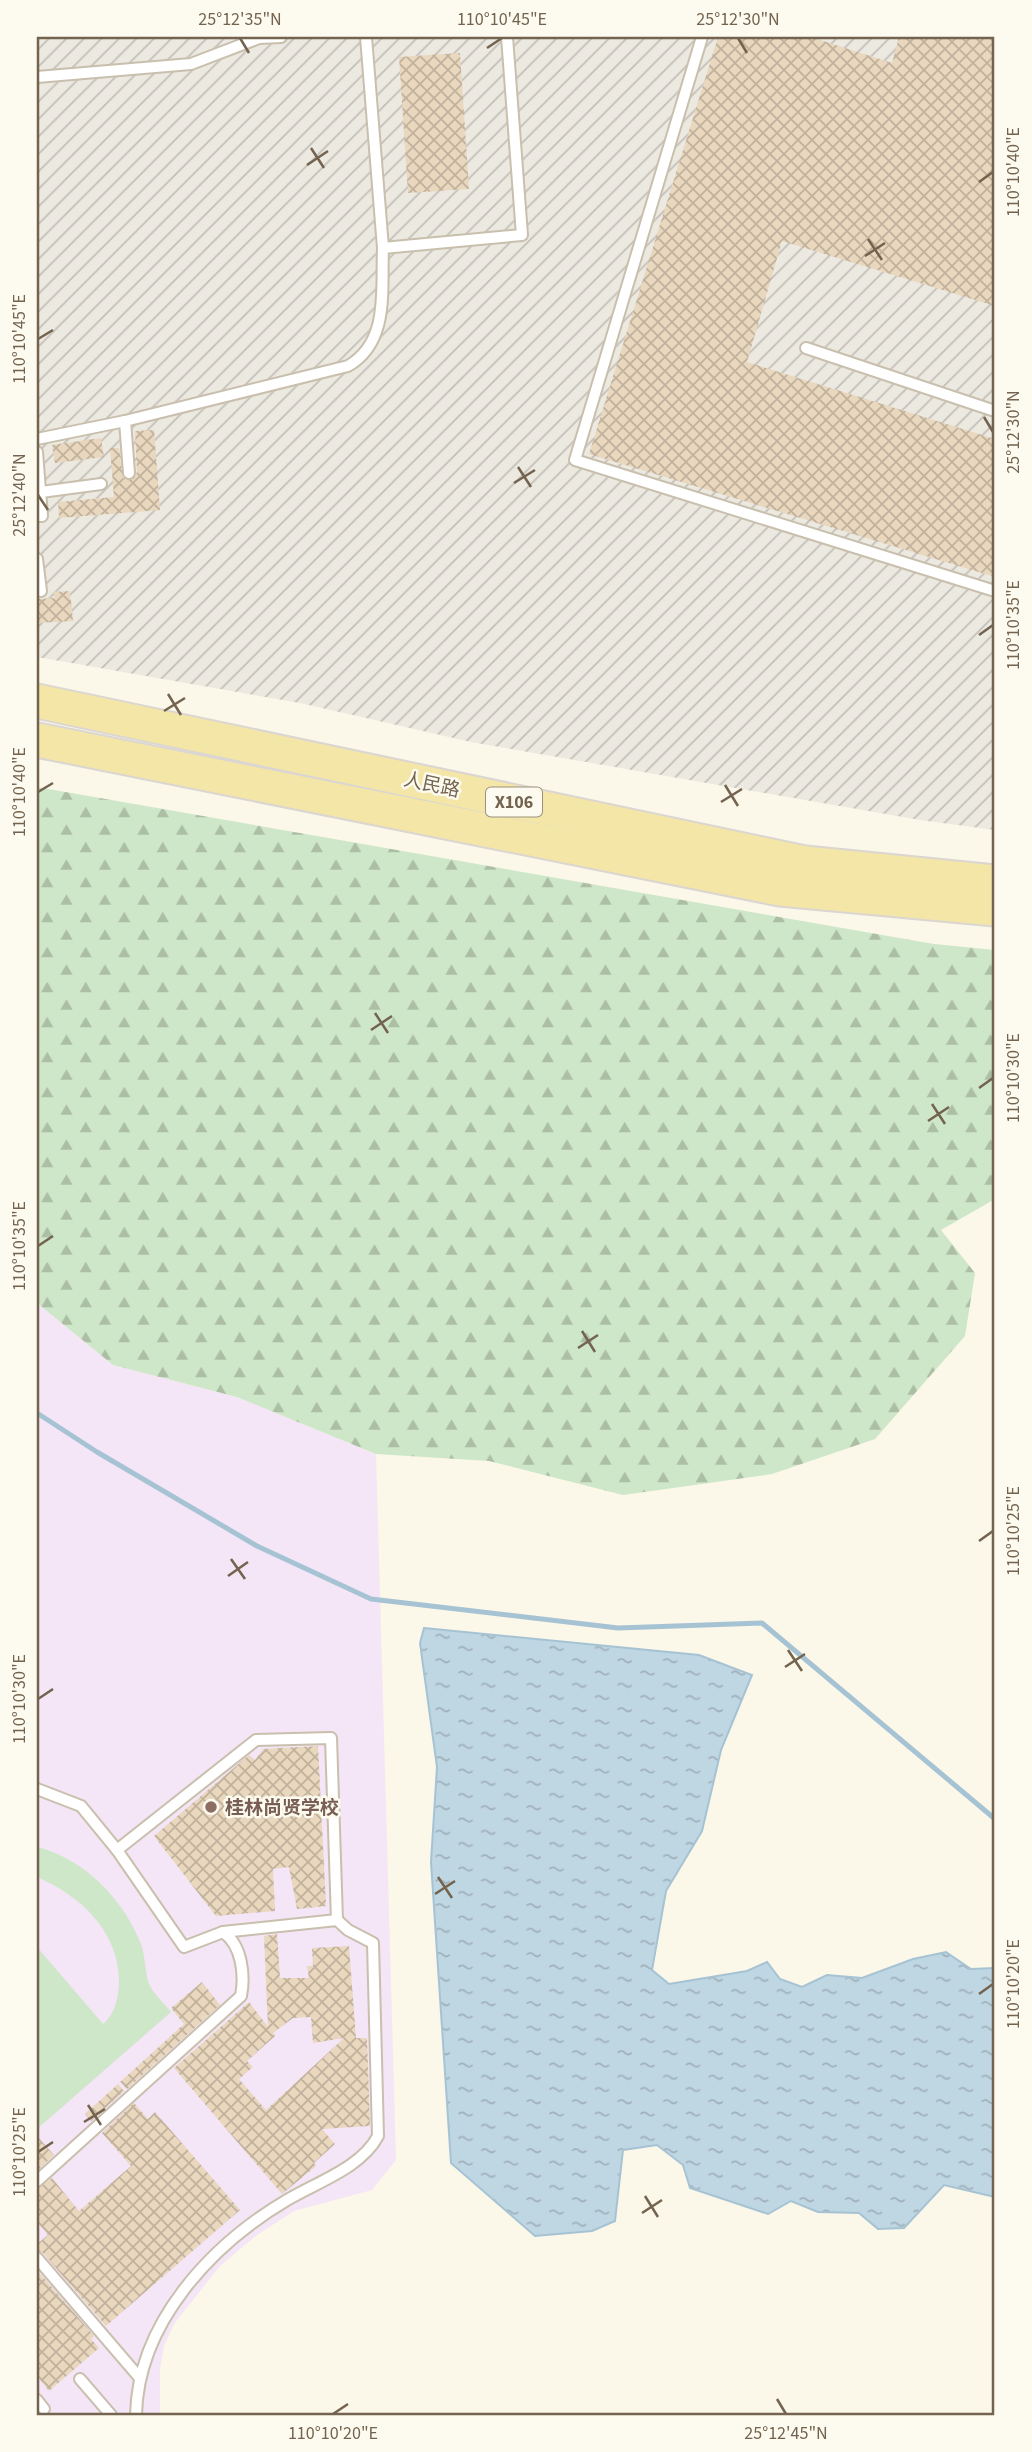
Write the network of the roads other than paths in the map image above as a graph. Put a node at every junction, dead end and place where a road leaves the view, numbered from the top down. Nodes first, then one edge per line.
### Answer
1 (281, 37) edge
2 (366, 37) edge
3 (507, 37) edge
4 (702, 37) edge
5 (37, 77) edge
6 (383, 248) junction
7 (806, 348) dead end
8 (995, 411) edge
9 (125, 421) junction
10 (37, 439) edge
11 (37, 452) edge
12 (129, 473) dead end
13 (101, 484) dead end
14 (41, 492) junction
15 (37, 516) edge
16 (37, 559) edge
17 (995, 591) edge
18 (40, 592) dead end
19 (37, 701) edge
20 (37, 740) edge
21 (995, 882) edge
22 (995, 909) edge
23 (37, 1789) edge
24 (117, 1850) junction
25 (337, 1920) junction
26 (223, 1932) junction
27 (37, 2181) edge
28 (37, 2258) edge
29 (139, 2377) junction
30 (80, 2379) dead end
31 (111, 2415) edge
32 (136, 2415) edge

1 - 5 lane
2 - 6 lane
3 - 6 lane
4 - 17 lane
6 - 9 lane
7 - 8 lane
9 - 10 lane
9 - 12 lane
11 - 14 lane
13 - 14 lane
14 - 15 lane
16 - 18 lane
19 - 21 main road, 人民路 / X106
20 - 22 main road, 人民路 / X106
23 - 24 lane
24 - 25 lane
24 - 26 lane
25 - 26 lane
25 - 29 lane
26 - 27 lane
28 - 29 lane
29 - 32 lane
30 - 31 lane

